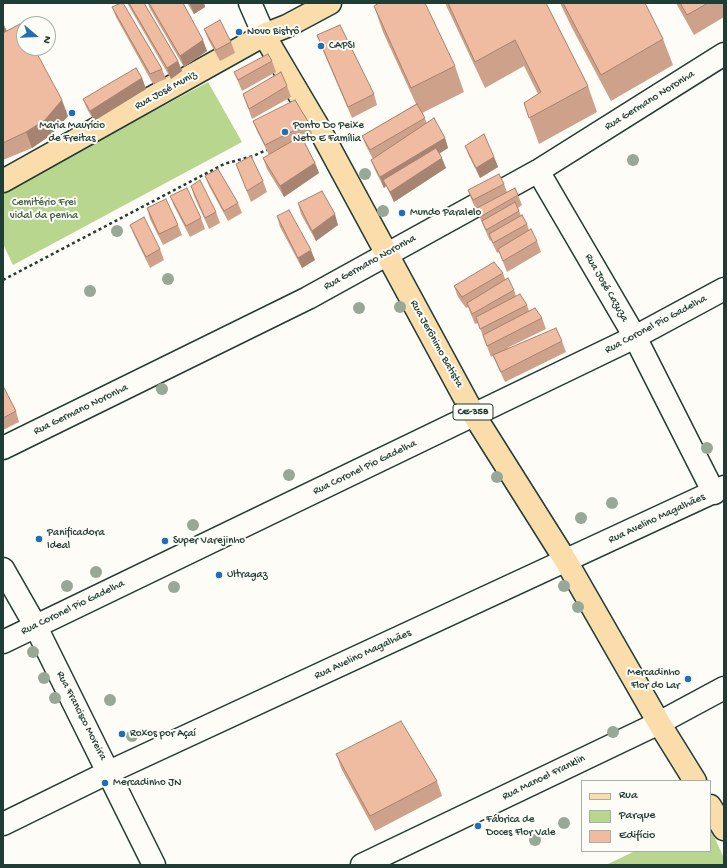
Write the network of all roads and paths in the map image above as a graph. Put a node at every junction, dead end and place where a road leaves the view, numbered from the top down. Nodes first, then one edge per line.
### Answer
1 (250, 3) edge
2 (330, 3) edge
3 (264, 35) junction
4 (724, 54) edge
5 (272, 147) edge
6 (538, 171) junction
7 (3, 181) edge
8 (386, 254) junction
9 (3, 280) edge
10 (724, 289) edge
11 (636, 337) junction
12 (474, 415) junction
13 (3, 448) edge
14 (719, 490) edge
15 (566, 561) junction
16 (3, 569) edge
17 (35, 626) junction
18 (3, 642) edge
19 (724, 688) edge
20 (659, 723) junction
21 (109, 772) junction
22 (694, 780) edge
23 (711, 808) edge
24 (3, 824) edge
25 (724, 829) edge
26 (154, 865) edge
27 (362, 865) edge

1 - 3 street, Rua Jerônimo Batista
2 - 3 main road, Rua José Muniz
3 - 7 main road, Rua José Muniz
3 - 8 main road, Rua Jerônimo Batista / CE-358
4 - 6 street, Rua Germano Noronha
5 - 9 path
6 - 8 street, Rua Germano Noronha
6 - 11 street, Rua José Cazuza
8 - 12 main road, Rua Jerônimo Batista / CE-358
8 - 13 street, Rua Germano Noronha
10 - 11 street, Rua Coronel Pio Gadelha
11 - 12 street, Rua Coronel Pio Gadelha
11 - 14 street, Rua José Cazuza
12 - 15 main road, Rua Jerônimo Batista / CE-358
12 - 17 street, Rua Coronel Pio Gadelha
14 - 15 street, Rua Avelino Magalhães
15 - 20 main road, Rua Jerônimo Batista / CE-358
15 - 21 street, Rua Avelino Magalhães
16 - 17 street, Rua Francisco Moreira
17 - 18 street, Rua Coronel Pio Gadelha
17 - 21 street, Rua Francisco Moreira
19 - 20 street, Rua Manoel Franklin
20 - 22 main road, Rua Jerônimo Batista / CE-358
20 - 27 street, Rua Manoel Franklin
21 - 24 street, Rua Avelino Magalhães
21 - 26 street, Rua Francisco Moreira
23 - 25 main road

